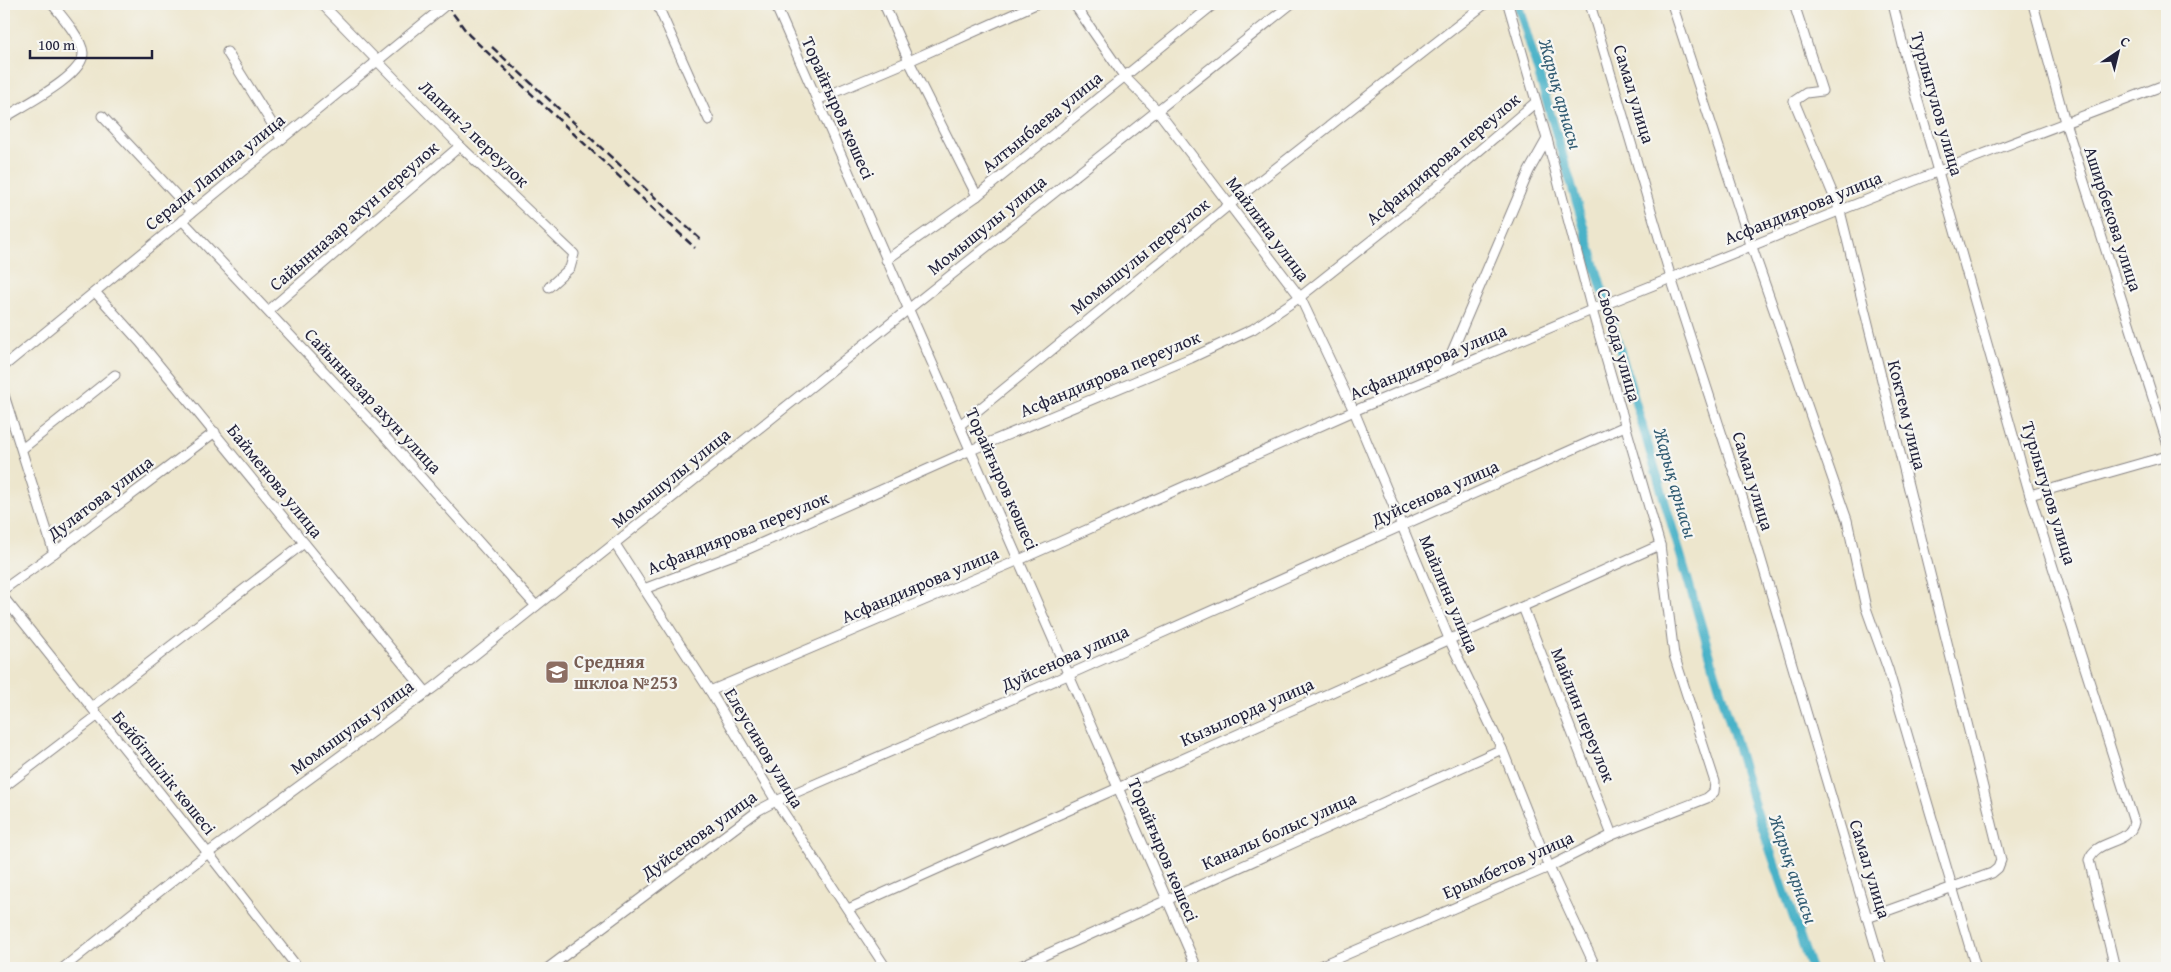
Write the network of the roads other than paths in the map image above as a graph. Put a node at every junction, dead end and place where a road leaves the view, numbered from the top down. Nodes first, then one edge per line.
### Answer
1 (52, 4) edge
2 (322, 4) edge
3 (447, 4) edge
4 (657, 4) edge
5 (775, 4) edge
6 (884, 4) edge
7 (1036, 4) edge
8 (1074, 4) edge
9 (1214, 4) edge
10 (1291, 4) edge
11 (1485, 4) edge
12 (1508, 4) edge
13 (1590, 4) edge
14 (1672, 4) edge
15 (1794, 4) edge
16 (1893, 4) edge
17 (2033, 4) edge
18 (227, 52) dead end
19 (377, 60) junction
20 (909, 61) junction
21 (1124, 76) junction
22 (2167, 84) edge
23 (817, 100) junction
24 (1536, 102) junction
25 (1157, 110) junction
26 (102, 116) dead end
27 (4, 118) edge
28 (709, 120) dead end
29 (2065, 122) junction
30 (282, 138) junction
31 (1547, 139) junction
32 (460, 146) junction
33 (1939, 171) junction
34 (977, 196) junction
35 (1230, 204) junction
36 (1840, 211) junction
37 (192, 212) junction
38 (182, 220) junction
39 (1753, 246) junction
40 (886, 260) junction
41 (1672, 278) junction
42 (549, 287) dead end
43 (95, 292) junction
44 (1300, 298) junction
45 (909, 308) junction
46 (1592, 310) junction
47 (268, 311) junction
48 (4, 366) edge
49 (1443, 373) junction
50 (115, 375) dead end
51 (4, 395) edge
52 (1354, 411) junction
53 (960, 425) junction
54 (1625, 426) junction
55 (215, 432) junction
56 (2167, 442) edge
57 (22, 449) junction
58 (971, 450) junction
59 (2167, 456) edge
60 (2030, 495) junction
61 (1403, 525) junction
62 (304, 543) junction
63 (615, 544) junction
64 (1660, 545) junction
65 (54, 553) junction
66 (1020, 560) junction
67 (4, 589) edge
68 (644, 589) junction
69 (4, 598) edge
70 (536, 606) junction
71 (1523, 607) junction
72 (1450, 641) junction
73 (1070, 674) junction
74 (710, 691) junction
75 (427, 693) junction
76 (92, 708) junction
77 (97, 716) junction
78 (1502, 749) junction
79 (4, 787) edge
80 (1118, 787) junction
81 (1714, 792) joint
82 (776, 801) junction
83 (1612, 835) junction
84 (208, 853) junction
85 (1549, 867) junction
86 (1952, 888) junction
87 (1167, 900) junction
88 (848, 909) junction
89 (1867, 918) junction
90 (63, 968) edge
91 (298, 968) edge
92 (548, 968) edge
93 (886, 968) edge
94 (1016, 968) edge
95 (1196, 968) edge
96 (1315, 968) edge
97 (1596, 968) edge
98 (1882, 968) edge
99 (1976, 968) edge
100 (2114, 968) edge

1 - 27 street
2 - 19 street, Лапин-2 переулок
3 - 19 street, Серали Лапина улица
4 - 28 street
5 - 23 street, Торайғыров көшесі
6 - 20 street
7 - 20 street
8 - 21 street, Майлина улица
9 - 21 street, Алтынбаева улица
10 - 25 street, Момышулы улица
11 - 35 street, Момышулы переулок
12 - 24 street, Свобода улица
13 - 41 street, Самал улица
14 - 39 street
15 - 36 street, Коктем улица
16 - 33 street, Турлыгулов улица
17 - 29 street, Аширбекова улица
18 - 30 street
19 - 30 street, Серали Лапина улица
19 - 32 street, Лапин-2 переулок
20 - 23 street
20 - 34 street
21 - 25 street, Майлина улица
21 - 34 street, Алтынбаева улица
22 - 29 street, Асфандиярова улица
23 - 40 street, Торайғыров көшесі
24 - 31 street, Свобода улица
24 - 44 street, Асфандиярова переулок
25 - 35 street, Майлина улица
25 - 45 street, Момышулы улица
26 - 37 street
29 - 33 street, Асфандиярова улица
29 - 56 street, Аширбекова улица
30 - 37 street, Серали Лапина улица
31 - 46 street, Свобода улица
31 - 49 street
32 - 42 street, Лапин-2 переулок
32 - 47 street, Сайынназар ахун переулок
33 - 36 street, Асфандиярова улица
33 - 60 street, Турлыгулов улица
34 - 40 street, Алтынбаева улица
35 - 44 street, Майлина улица
35 - 53 street, Момышулы переулок
36 - 39 street, Асфандиярова улица
36 - 86 street, Коктем улица
37 - 38 street, Серали Лапина улица
38 - 43 street, Серали Лапина улица
38 - 47 street, Сайынназар ахун улица
39 - 41 street, Асфандиярова улица
39 - 86 street
40 - 45 street, Торайғыров көшесі
41 - 46 street, Асфандиярова улица
41 - 89 street, Самал улица
43 - 48 street, Серали Лапина улица
43 - 55 street, Байменова улица
44 - 52 street, Майлина улица
44 - 58 street, Асфандиярова переулок
45 - 53 street, Торайғыров көшесі
45 - 63 street, Момышулы улица
46 - 49 street, Асфандиярова улица
46 - 54 street, Свобода улица
47 - 70 street, Сайынназар ахун улица
49 - 52 street, Асфандиярова улица
50 - 57 street
51 - 57 street
52 - 61 street, Майлина улица
52 - 66 street, Асфандиярова улица
53 - 58 street, Торайғыров көшесі
54 - 61 street, Дуйсенова улица
54 - 64 street, Свобода улица
55 - 62 street, Байменова улица
55 - 65 street, Дулатова улица
57 - 65 street
58 - 66 street, Торайғыров көшесі
58 - 68 street, Асфандиярова переулок
59 - 60 street
60 - 100 street, Турлыгулов улица
61 - 72 street, Майлина улица
61 - 73 street, Дуйсенова улица
62 - 75 street, Байменова улица
62 - 76 street
63 - 68 street, Елеусинов улица
63 - 70 street, Момышулы улица
64 - 71 street, Кызылорда улица
64 - 81 street, Свобода улица
65 - 67 street, Дулатова улица
66 - 73 street, Торайғыров көшесі
66 - 74 street, Асфандиярова улица
68 - 74 street, Елеусинов улица
69 - 76 street, Бейбітшілік көшесі
70 - 75 street, Момышулы улица
71 - 72 street, Кызылорда улица
71 - 83 street, Майлин переулок
72 - 78 street, Майлина улица
72 - 80 street, Кызылорда улица
73 - 80 street, Торайғыров көшесі
73 - 82 street, Дуйсенова улица
74 - 82 street, Елеусинов улица
75 - 84 street, Момышулы улица
76 - 77 street, Бейбітшілік көшесі
77 - 79 street
77 - 84 street, Бейбітшілік көшесі
78 - 85 street, Майлина улица
78 - 87 street, Каналы болыс улица
80 - 87 street, Торайғыров көшесі
80 - 88 street, Кызылорда улица
81 - 83 street, Ерымбетов улица
82 - 88 street, Елеусинов улица
82 - 92 street, Дуйсенова улица
83 - 85 street, Ерымбетов улица
84 - 90 street, Момышулы улица
84 - 91 street, Бейбітшілік көшесі
85 - 96 street, Ерымбетов улица
85 - 97 street, Майлина улица
86 - 89 street
86 - 99 street
87 - 94 street, Каналы болыс улица
87 - 95 street, Торайғыров көшесі
88 - 93 street, Елеусинов улица
89 - 98 street, Самал улица

